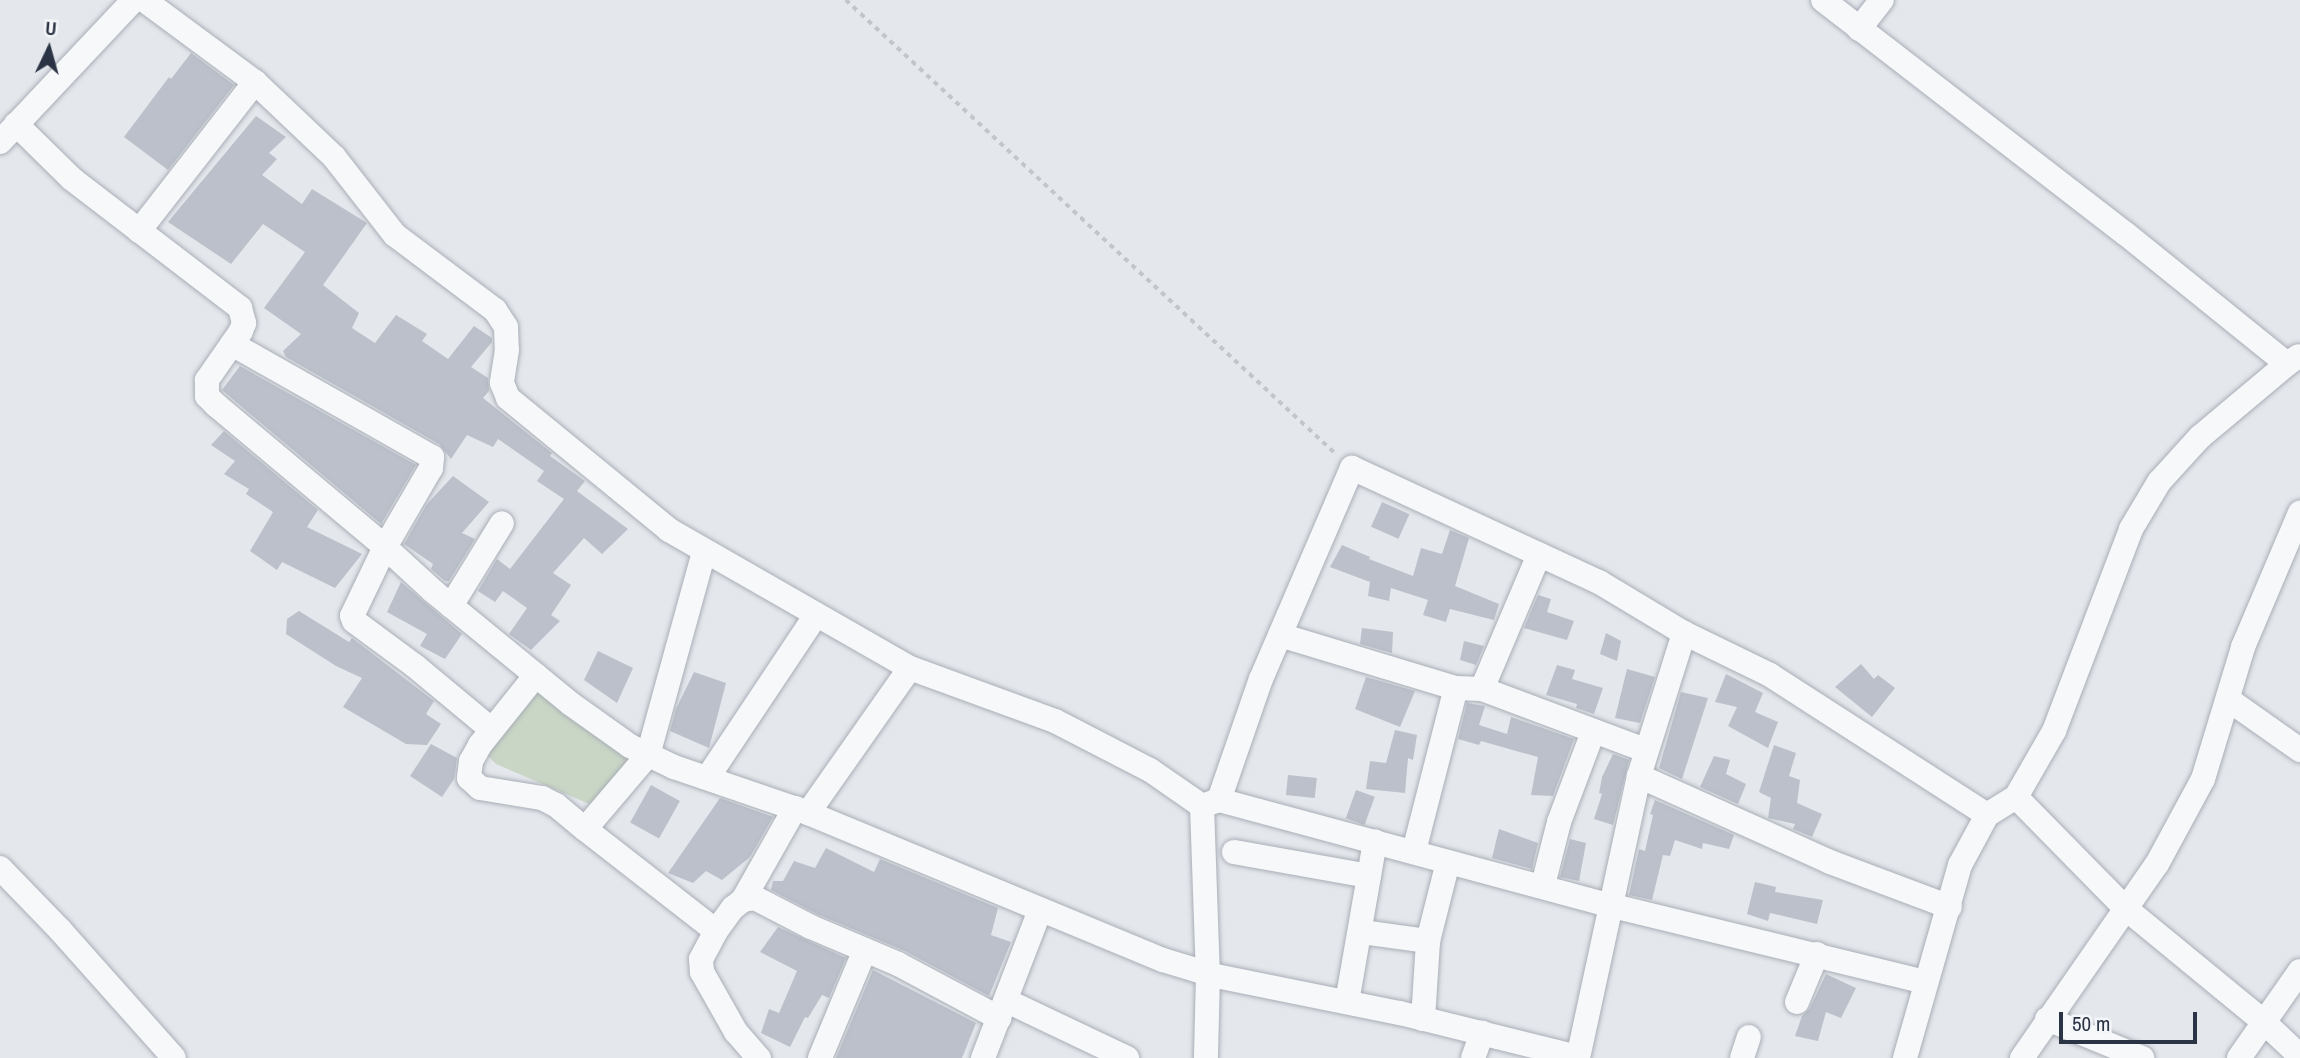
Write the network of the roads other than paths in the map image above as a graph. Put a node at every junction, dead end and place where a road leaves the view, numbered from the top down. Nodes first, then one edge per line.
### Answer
1 (134, 0) edge
2 (144, 0) edge
3 (1822, 0) edge
4 (1882, 0) edge
5 (1859, 29) junction
6 (255, 82) junction
7 (16, 124) junction
8 (0, 142) edge
9 (139, 231) junction
10 (232, 344) junction
11 (2293, 360) edge
12 (2300, 513) edge
13 (502, 523) dead end
14 (385, 547) junction
15 (704, 552) junction
16 (1539, 555) junction
17 (452, 606) junction
18 (816, 615) junction
19 (1684, 633) junction
20 (1280, 635) junction
21 (910, 668) junction
22 (536, 675) junction
23 (1456, 688) junction
24 (1482, 688) junction
25 (2229, 701) junction
26 (491, 729) junction
27 (1593, 732) junction
28 (2298, 742) edge
29 (1646, 750) junction
30 (648, 755) junction
31 (1639, 776) junction
32 (708, 777) junction
33 (2016, 797) junction
34 (1210, 803) junction
35 (802, 810) junction
36 (1987, 815) junction
37 (585, 829) junction
38 (1375, 841) junction
39 (1414, 851) junction
40 (1234, 852) dead end
41 (1448, 862) junction
42 (0, 868) edge
43 (1369, 876) junction
44 (1543, 885) junction
45 (743, 900) junction
46 (1609, 905) junction
47 (1950, 907) junction
48 (2124, 907) junction
49 (1040, 911) junction
50 (716, 932) junction
51 (1362, 932) junction
52 (1429, 941) junction
53 (865, 950) junction
54 (1817, 954) junction
55 (2300, 971) edge
56 (1208, 974) junction
57 (1926, 982) junction
58 (1347, 1002) junction
59 (1797, 1002) dead end
60 (1003, 1009) junction
61 (1423, 1019) junction
62 (2047, 1019) junction
63 (2264, 1021) junction
64 (1482, 1033) junction
65 (1912, 1055) edge
66 (2300, 1056) edge
67 (174, 1058) edge
68 (759, 1058) edge
69 (820, 1058) edge
70 (983, 1058) edge
71 (1127, 1058) edge
72 (1206, 1058) edge
73 (1473, 1058) edge
74 (1578, 1058) edge
75 (2022, 1058) edge
76 (2142, 1058) edge
77 (2239, 1058) edge

1 - 7 street
2 - 6 street
3 - 5 street
4 - 5 street
5 - 11 street
6 - 9 street
6 - 15 street
7 - 8 street
7 - 9 street
9 - 10 street
10 - 14 street
10 - 14 street
11 - 33 street
12 - 25 street
13 - 17 street
14 - 17 street
14 - 26 street
15 - 18 street
15 - 30 street
16 - 19 street
16 - 20 street
16 - 24 street
17 - 22 street
18 - 21 street
18 - 32 street
19 - 29 street
19 - 36 street
20 - 23 street
20 - 34 street
21 - 34 street
21 - 35 street
22 - 26 street
22 - 30 street
23 - 24 street
23 - 39 street
24 - 27 street
25 - 28 street
25 - 48 street
26 - 37 street
27 - 29 street
27 - 44 street
29 - 31 street
30 - 32 street
30 - 37 street
31 - 46 street
31 - 47 street
32 - 35 street
33 - 36 street
33 - 48 street
34 - 38 street
34 - 56 street
35 - 45 street
35 - 49 street
36 - 47 street
37 - 50 street
38 - 39 street
38 - 43 street
39 - 41 street
40 - 43 street
41 - 44 street
41 - 52 street
42 - 67 street
43 - 51 street
44 - 46 street
45 - 50 street
45 - 53 street
46 - 54 street
46 - 74 street
47 - 57 street
48 - 62 street
48 - 63 street
49 - 56 street
49 - 60 street
50 - 68 street
51 - 52 street
51 - 58 street
52 - 61 street
53 - 60 street
53 - 69 street
54 - 57 street
54 - 59 street
55 - 63 street
56 - 58 street
56 - 72 street
57 - 65 street
58 - 61 street
60 - 70 street
60 - 71 street
61 - 64 street
62 - 75 street
62 - 76 street
63 - 66 street
63 - 77 street
64 - 73 street
64 - 74 street

